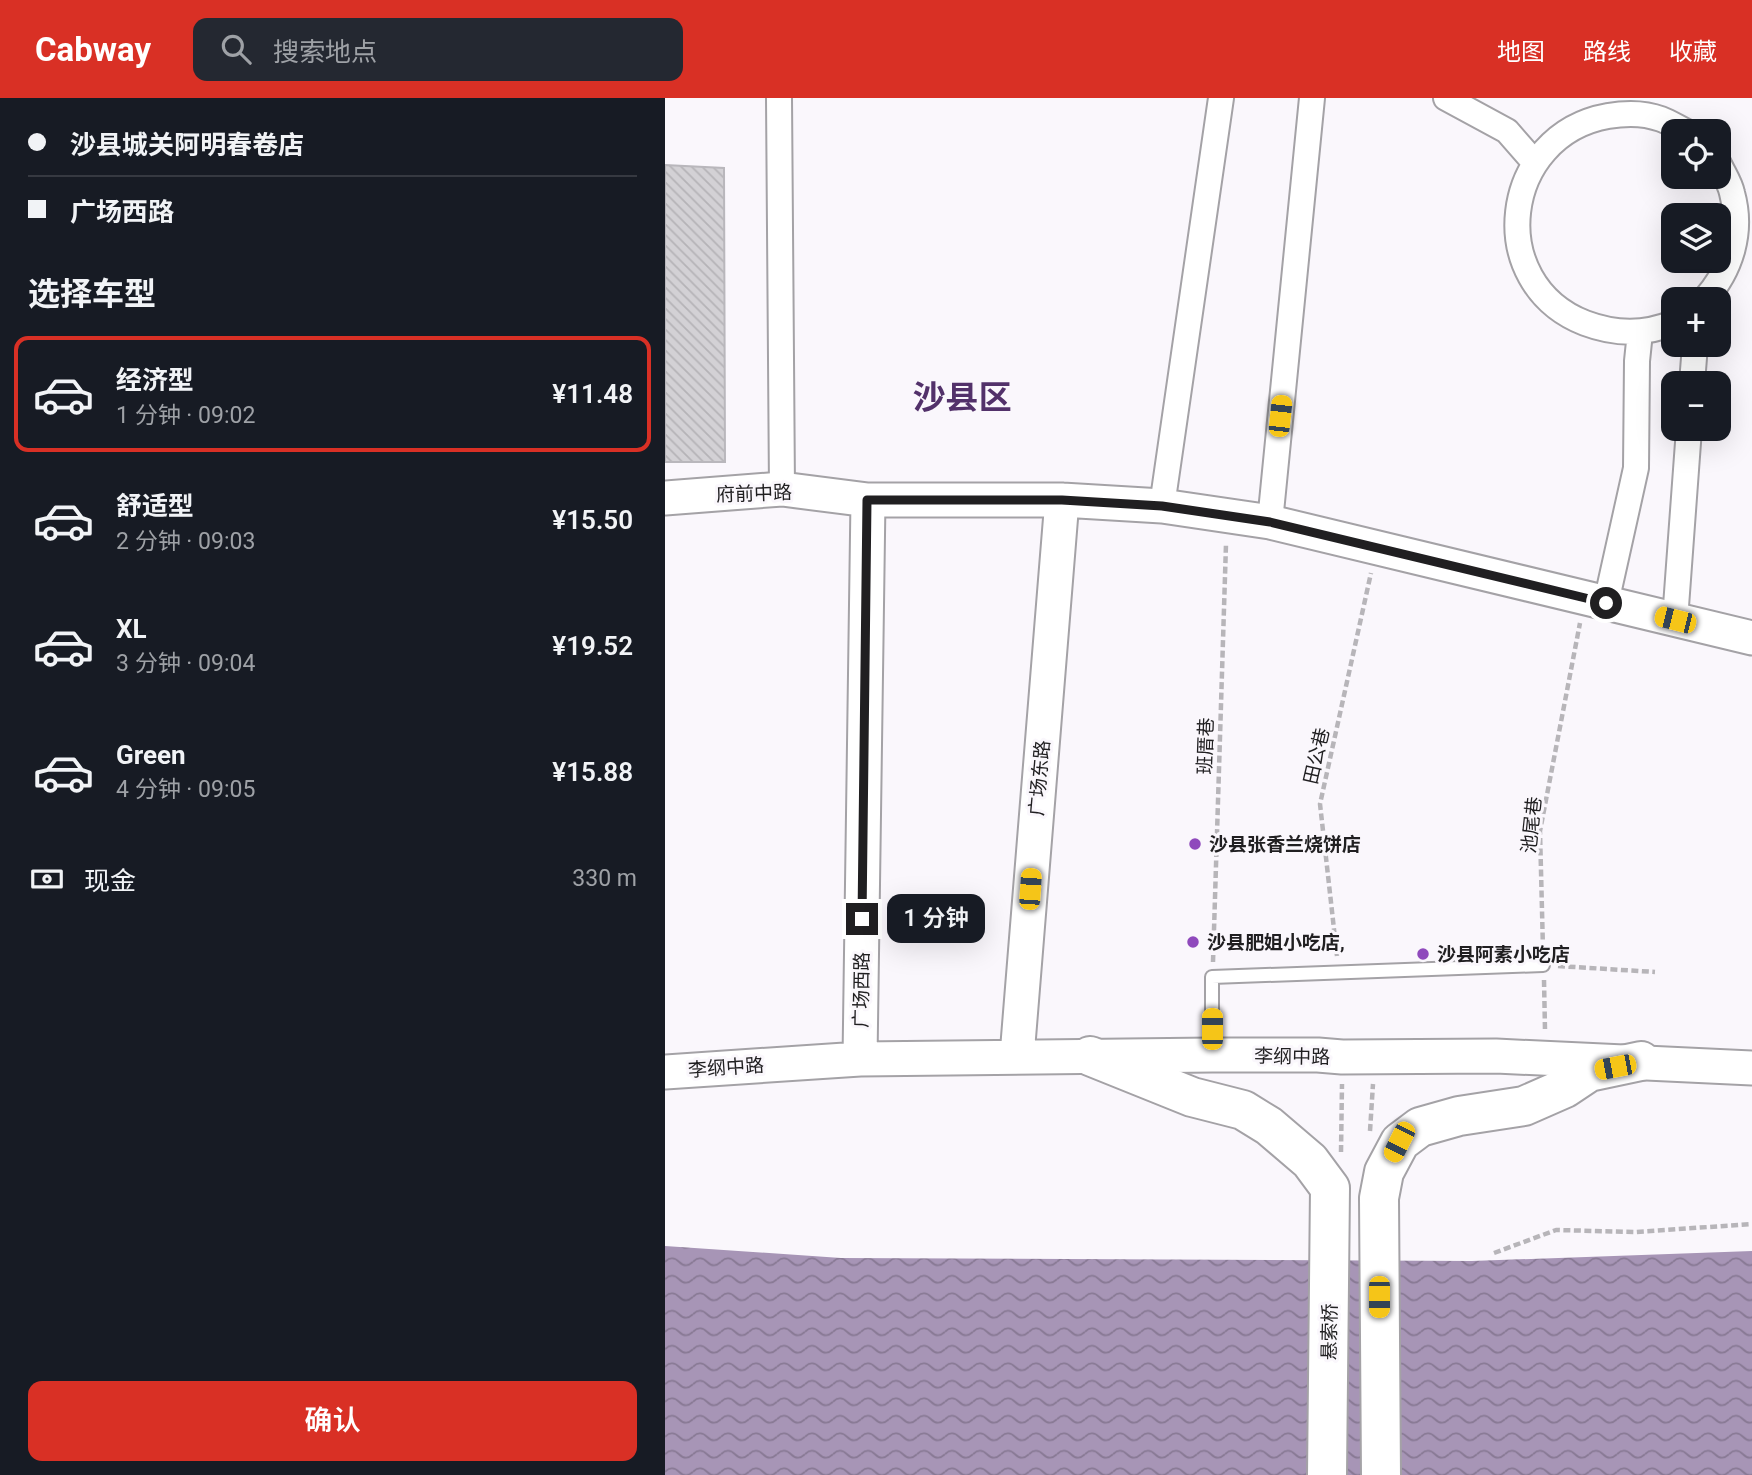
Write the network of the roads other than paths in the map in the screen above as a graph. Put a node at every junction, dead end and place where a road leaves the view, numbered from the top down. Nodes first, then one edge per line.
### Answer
1 (779, 98) edge
2 (1220, 98) edge
3 (1312, 98) edge
4 (1446, 98) edge
5 (1662, 119) edge
6 (1535, 163) junction
7 (1731, 189) edge
8 (1744, 225) edge
9 (1715, 287) edge
10 (1661, 326) edge
11 (1640, 332) junction
12 (1688, 441) edge
13 (782, 489) junction
14 (665, 498) edge
15 (867, 500) junction
16 (1062, 500) junction
17 (1162, 506) junction
18 (1270, 522) junction
19 (1595, 601) junction
20 (1675, 620) junction
21 (1752, 638) edge
22 (1543, 965) road end
23 (1212, 1055) junction
24 (1017, 1056) junction
25 (1090, 1056) junction
26 (860, 1059) junction
27 (1641, 1062) junction
28 (1752, 1068) edge
29 (665, 1072) edge
30 (1327, 1475) edge
31 (1381, 1475) edge

1 - 13 street
2 - 17 street
3 - 18 street
4 - 6 street
5 - 6 street
6 - 11 street
7 - 8 street
8 - 9 street
10 - 11 street
11 - 19 street
12 - 20 street
13 - 14 main road, 府前中路
13 - 15 main road, 府前中路
15 - 16 main road, 府前中路
15 - 26 main road, 广场西路
16 - 17 main road, 府前中路
16 - 24 main road, 广场东路
17 - 18 main road, 府前中路
18 - 19 main road, 府前中路
19 - 20 main road, 府前中路
20 - 21 main road, 府前中路
22 - 23 lane
23 - 25 main road, 李纲中路
23 - 27 main road, 李纲中路
24 - 25 main road, 李纲中路
24 - 26 main road, 李纲中路
25 - 30 main road, 悬索桥
26 - 29 main road, 李纲中路
27 - 28 main road, 李纲中路
27 - 31 main road

